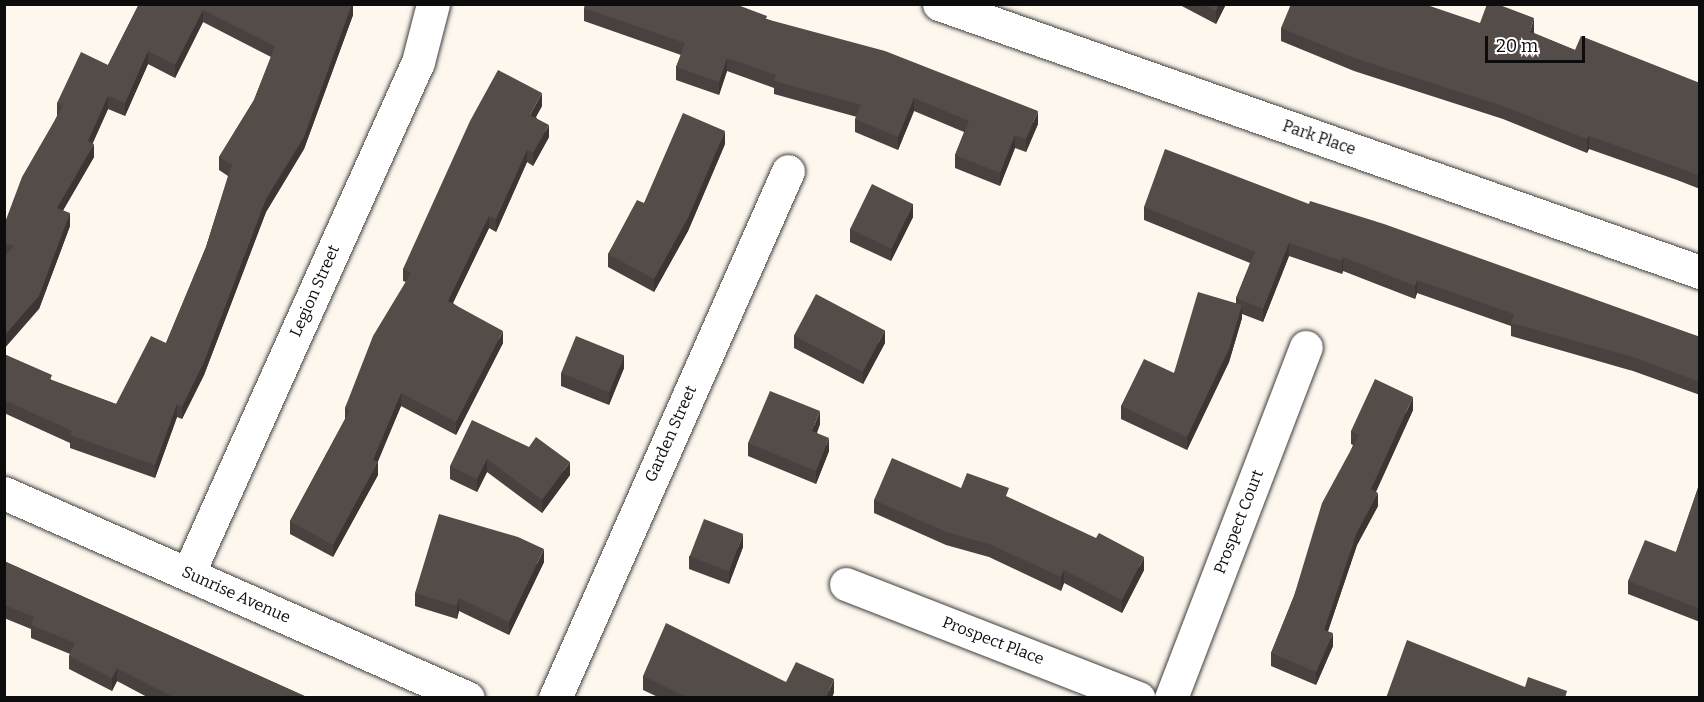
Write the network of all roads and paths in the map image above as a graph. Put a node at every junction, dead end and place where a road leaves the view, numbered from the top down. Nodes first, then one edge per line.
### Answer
1 (433, 4) edge
2 (939, 4) edge
3 (788, 171) dead end
4 (1700, 272) edge
5 (1306, 347) dead end
6 (4, 493) edge
7 (188, 574) junction
8 (846, 584) dead end
9 (468, 698) edge
10 (555, 698) edge
11 (1139, 698) edge
12 (1171, 698) edge

1 - 7 street, Legion Street
2 - 4 street, Park Place
3 - 10 street, Garden Street
5 - 12 street, Prospect Court
6 - 7 street, Sunrise Avenue
7 - 9 street, Sunrise Avenue
8 - 11 street, Prospect Place

